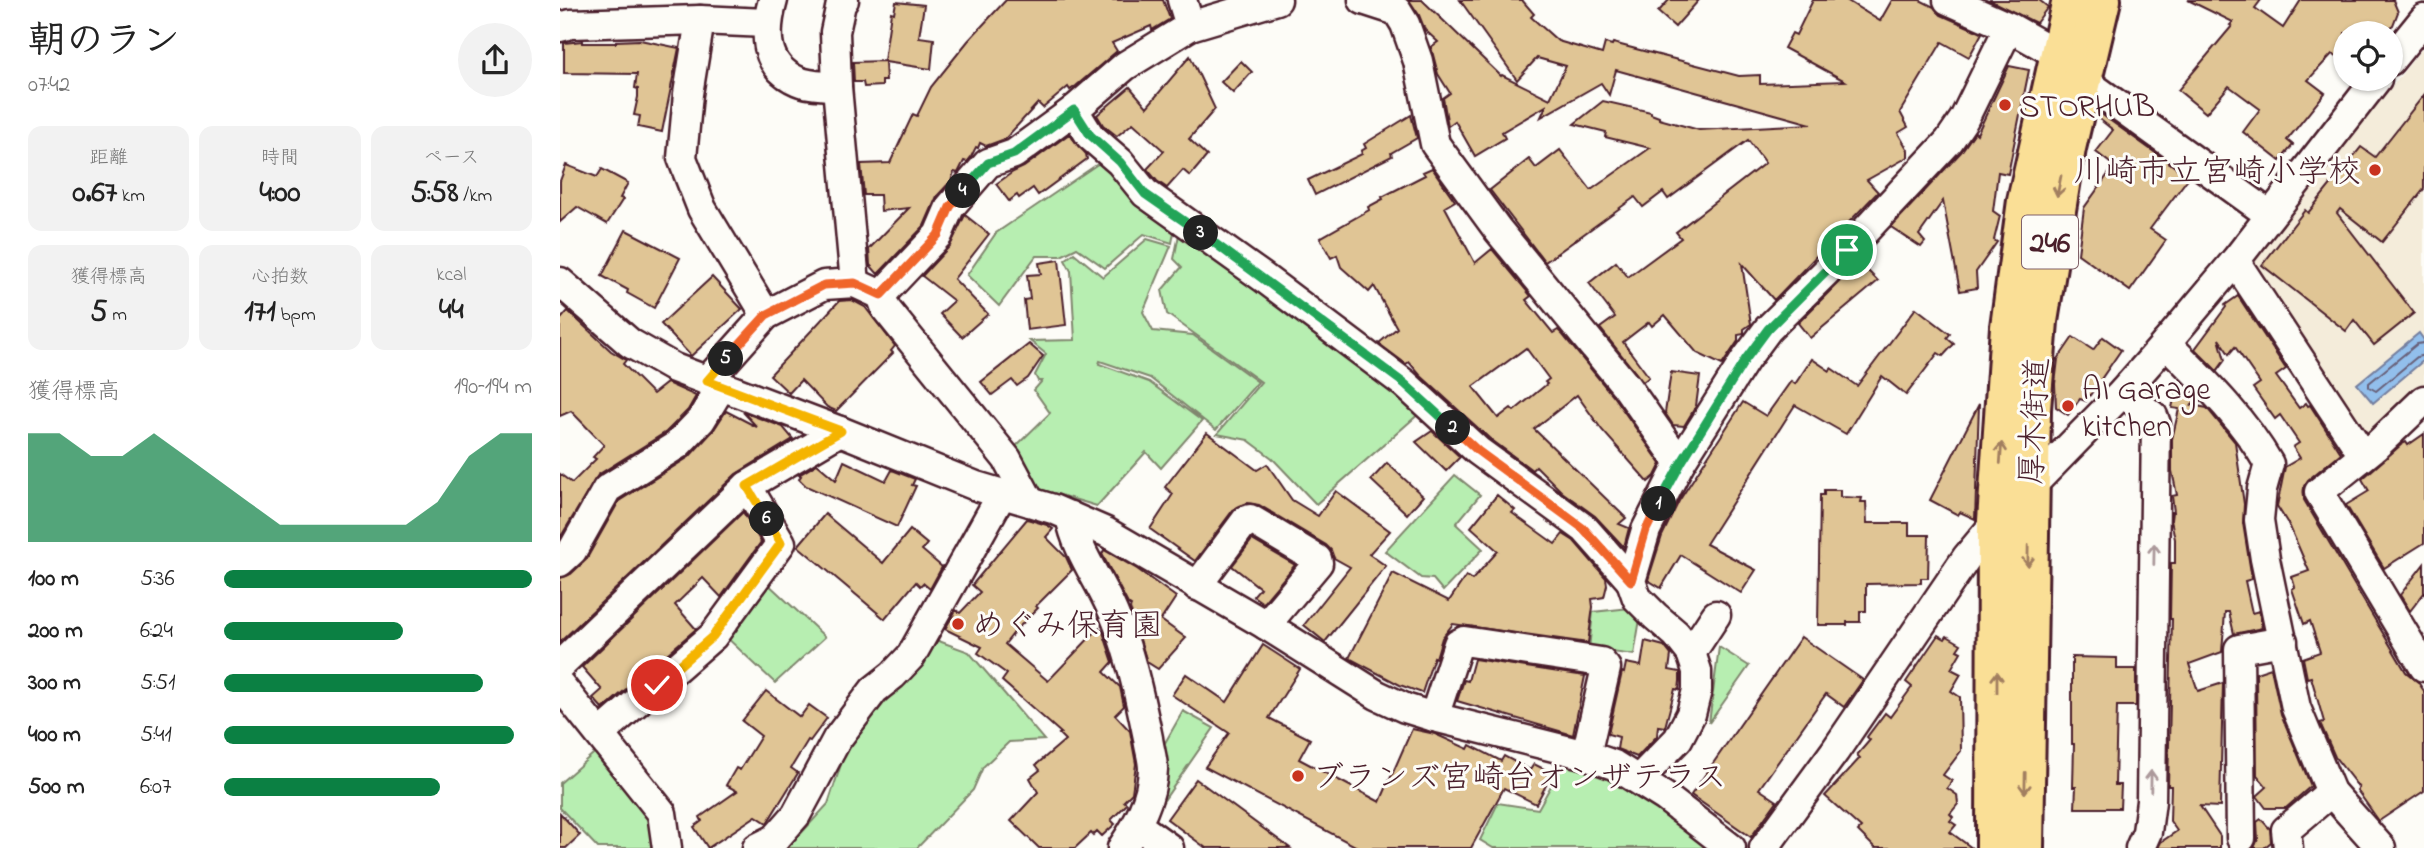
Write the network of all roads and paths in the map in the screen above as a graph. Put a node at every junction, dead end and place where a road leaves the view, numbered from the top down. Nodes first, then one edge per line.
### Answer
1 (844, 0) edge
2 (1277, 0) edge
3 (1363, 0) edge
4 (1948, 0) edge
5 (2072, 0) edge
6 (2101, 0) edge
7 (769, 11) edge
8 (1186, 13) edge
9 (2424, 19) edge
10 (700, 20) junction
11 (560, 27) edge
12 (2009, 27) junction
13 (2403, 45) edge
14 (2071, 67) junction
15 (837, 87) junction
16 (2368, 91) edge
17 (1074, 110) junction
18 (2270, 215) junction
19 (2235, 261) junction
20 (560, 282) edge
21 (855, 283) junction
22 (881, 295) junction
23 (766, 315) junction
24 (2166, 343) junction
25 (714, 384) junction
26 (2123, 392) junction
27 (2424, 400) edge
28 (841, 431) junction
29 (2363, 455) junction
30 (1681, 463) junction
31 (747, 486) junction
32 (2029, 488) junction
33 (1003, 494) junction
34 (1030, 502) junction
35 (1070, 516) junction
36 (1997, 521) junction
37 (560, 562) edge
38 (1631, 581) junction
39 (1197, 586) junction
40 (1716, 615) dead end
41 (1266, 625) junction
42 (2283, 641) junction
43 (1691, 653) junction
44 (560, 665) edge
45 (2424, 667) edge
46 (560, 685) edge
47 (1434, 717) junction
48 (600, 734) junction
49 (1586, 755) junction
50 (1639, 779) junction
51 (2331, 792) junction
52 (1129, 836) edge
53 (2241, 838) dead end
54 (667, 848) edge
55 (757, 848) edge
56 (1169, 848) edge
57 (1731, 848) edge
58 (1764, 848) edge
59 (1996, 848) edge
60 (2024, 848) edge
61 (2140, 848) edge
62 (2288, 848) edge
63 (2381, 848) edge

1 - 15 street
2 - 8 street
3 - 30 street
4 - 12 street
5 - 14 highway, 厚木街道 / 246
6 - 14 highway, 厚木街道 / 246
7 - 10 street
7 - 15 street
8 - 17 street
9 - 13 street
10 - 11 street
10 - 23 street
12 - 14 street
12 - 30 street
14 - 18 street
14 -> 32 highway, 厚木街道 / 246
36 -> 14 highway, 厚木街道 / 246
15 - 21 street
16 - 18 street
17 - 22 street
17 - 38 street
18 - 19 street
19 - 24 street
19 - 29 street
20 - 25 street
21 - 22 street
21 - 23 street
22 - 34 street
23 - 25 street
24 - 26 street
24 - 42 street
25 - 28 street
25 - 37 street
26 - 32 street
61 -> 26 street
27 - 29 street
28 - 31 street
28 - 33 street
29 - 45 street
30 - 38 street
31 - 44 street
31 - 48 street
32 - 36 street
32 -> 60 highway, 厚木街道 / 246
33 - 34 street
33 - 55 street
34 - 35 street
35 - 39 street
35 - 52 street
36 - 58 street
59 -> 36 highway, 厚木街道 / 246
38 - 43 street
39 - 41 street
39 - 41 street
40 - 43 street
41 - 47 street
42 - 51 street
42 - 53 street
43 - 50 street
46 - 48 street
47 - 49 street
47 - 49 street
48 - 54 street
49 - 50 street
50 - 57 street
51 - 62 street
51 - 63 street
52 - 56 street

